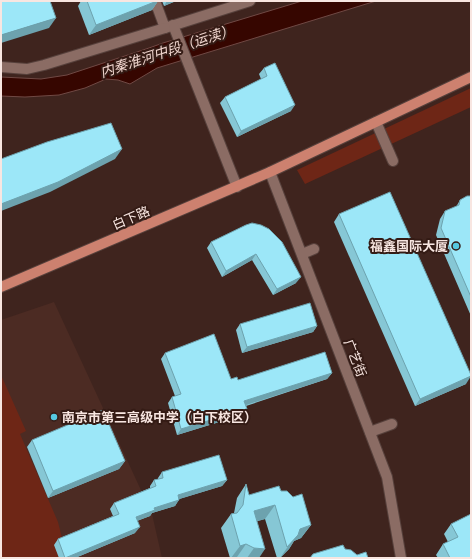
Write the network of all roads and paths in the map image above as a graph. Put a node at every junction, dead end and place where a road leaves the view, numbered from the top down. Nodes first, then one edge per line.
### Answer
1 (155, 1) edge
2 (250, 1) edge
3 (169, 27) junction
4 (1, 67) edge
5 (471, 77) edge
6 (376, 122) junction
7 (393, 161) dead end
8 (270, 172) junction
9 (237, 187) junction
10 (314, 249) dead end
11 (302, 254) junction
12 (1, 287) edge
13 (392, 424) dead end
14 (370, 432) junction
15 (401, 558) edge

1 - 3 street
2 - 3 street
3 - 4 street
3 - 9 street
5 - 6 main road, 白下路
6 - 7 street
6 - 8 main road, 白下路
8 - 9 main road, 白下路
8 - 11 street, 广艺街
9 - 12 main road, 白下路
10 - 11 street
11 - 14 street, 广艺街
13 - 14 street
14 - 15 street, 广艺街

